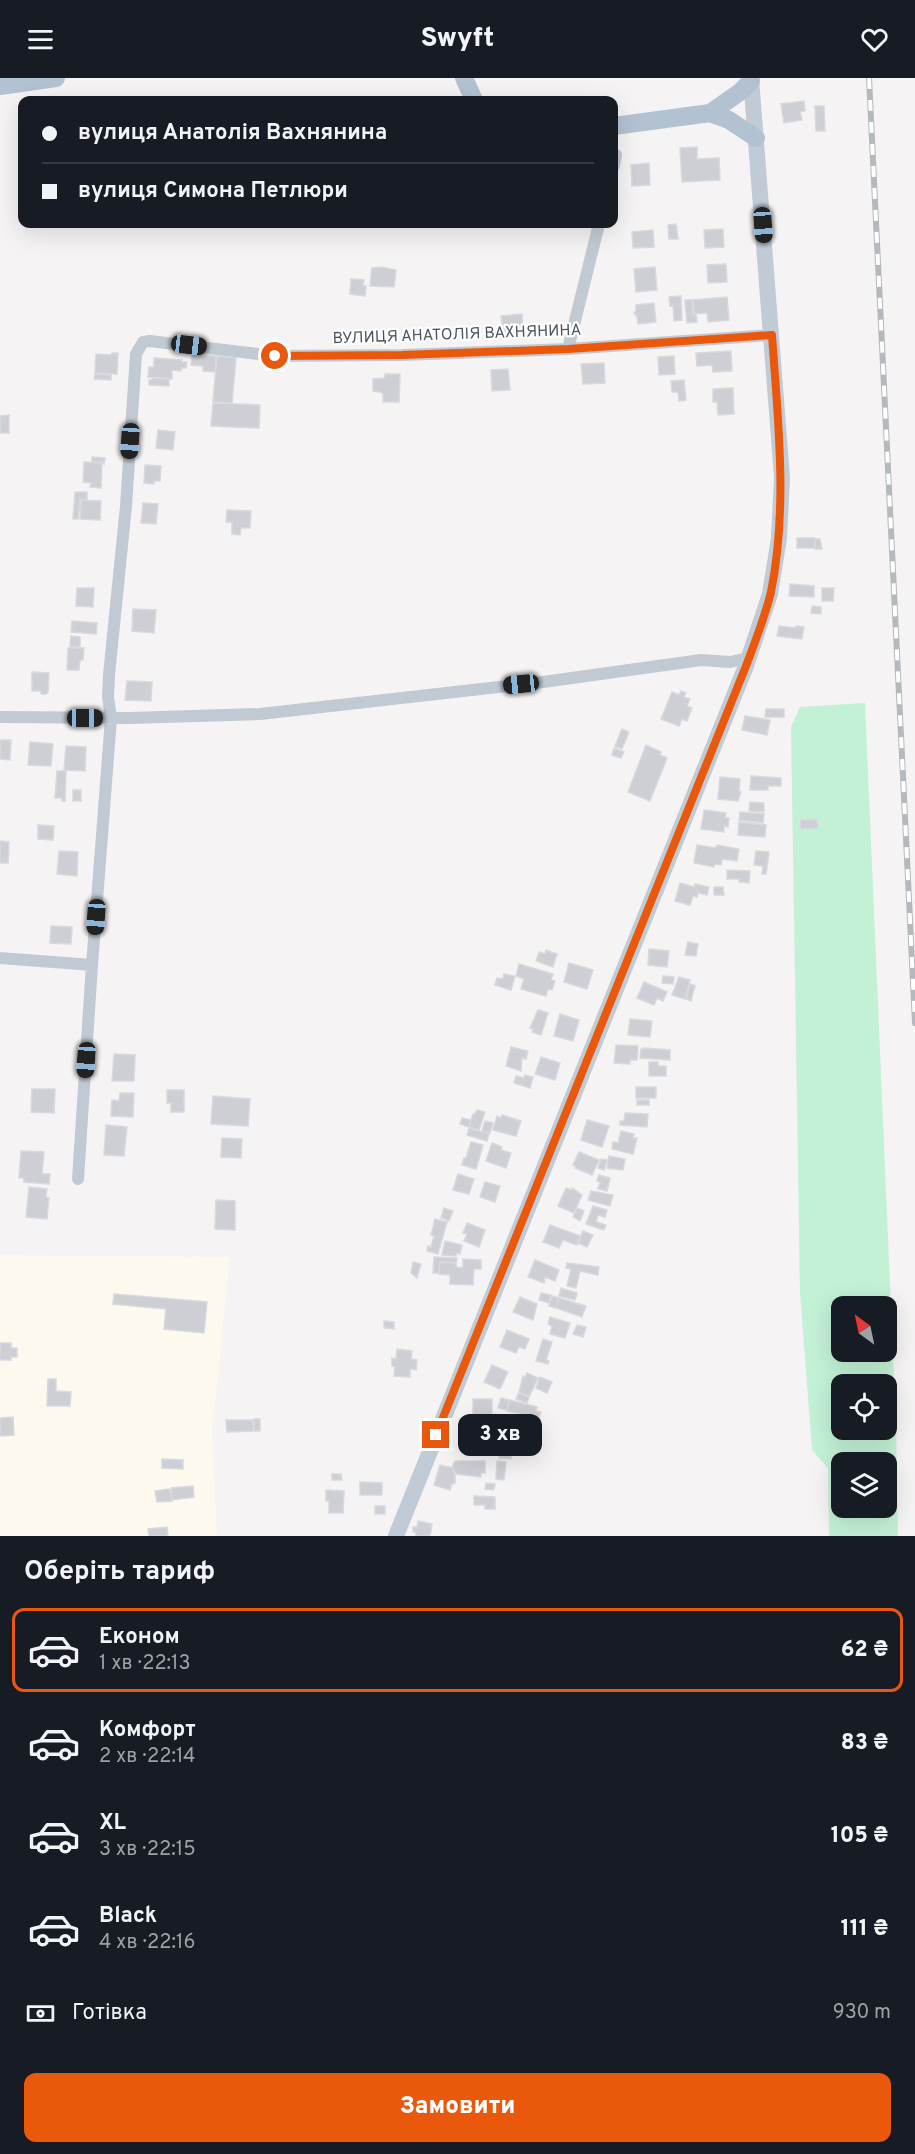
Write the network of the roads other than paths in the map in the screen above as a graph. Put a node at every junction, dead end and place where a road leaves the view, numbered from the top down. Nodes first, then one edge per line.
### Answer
1 (56, 78) edge
2 (464, 78) edge
3 (470, 78) edge
4 (751, 80) edge
5 (0, 86) edge
6 (473, 96) edge
7 (474, 96) edge
8 (710, 113) junction
9 (618, 125) edge
10 (756, 138) junction
11 (598, 228) edge
12 (772, 335) junction
13 (568, 349) junction
14 (748, 658) junction
15 (0, 717) edge
16 (111, 718) junction
17 (0, 958) edge
18 (92, 965) junction
19 (78, 1179) dead end
20 (396, 1536) edge

1 - 5 main road
2 - 6 main road
3 - 7 main road
4 - 8 main road
4 - 10 street
8 - 9 main road
8 - 10 main road
10 - 12 street
11 - 13 street
12 - 13 street, ВУЛИЦЯ АНАТОЛІЯ ВАХНЯНИНА
12 - 14 street
13 - 16 street, ВУЛИЦЯ АНАТОЛІЯ ВАХНЯНИНА
14 - 16 street
14 - 20 street
15 - 16 street
16 - 18 street
17 - 18 street
18 - 19 street

